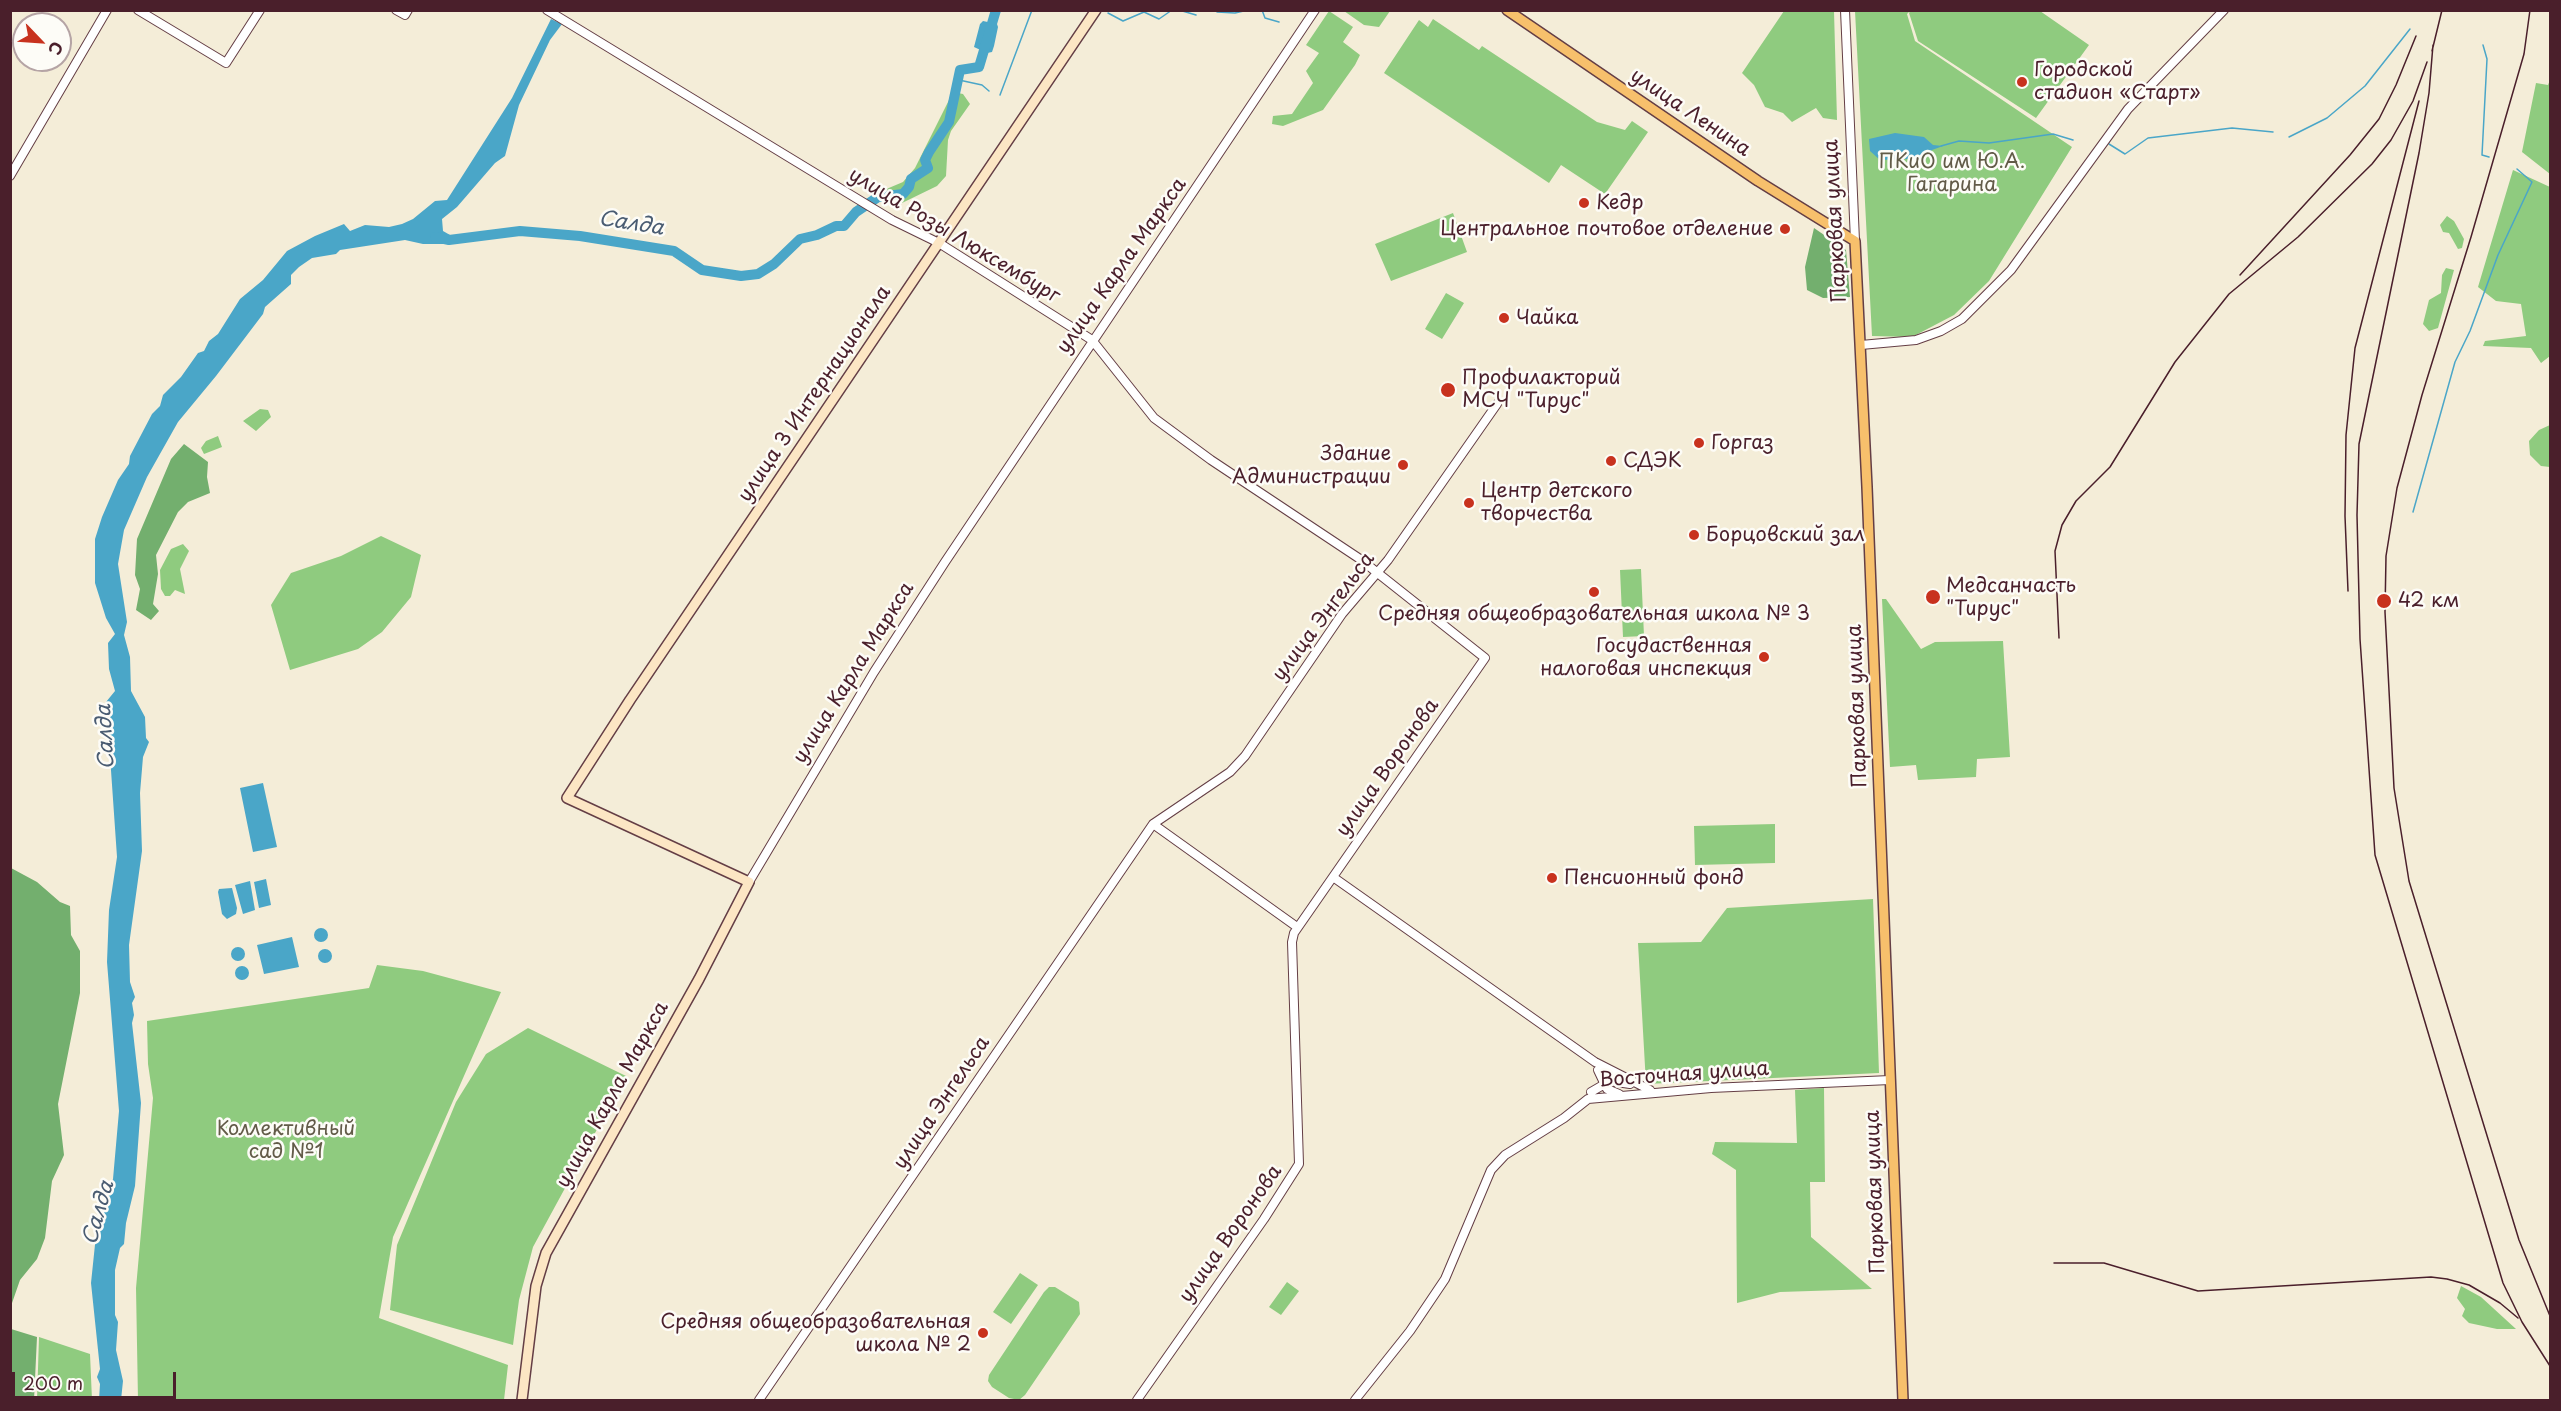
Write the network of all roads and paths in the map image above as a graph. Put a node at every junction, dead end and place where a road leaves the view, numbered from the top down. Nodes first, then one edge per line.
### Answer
1 (107, 10) edge
2 (138, 10) edge
3 (260, 10) edge
4 (396, 10) edge
5 (547, 10) edge
6 (1096, 10) edge
7 (1315, 10) edge
8 (1508, 10) edge
9 (1845, 10) edge
10 (2224, 10) edge
11 (406, 13) edge
12 (10, 176) edge
13 (1855, 241) junction
14 (939, 243) junction
15 (1092, 340) junction
16 (1861, 345) junction
17 (1497, 404) dead end
18 (1377, 573) junction
19 (1485, 658) joint
20 (1153, 824) junction
21 (1333, 877) junction
22 (749, 882) junction
23 (1297, 927) junction
24 (1597, 1066) junction
25 (1607, 1068) junction
26 (1890, 1080) junction
27 (1615, 1081) junction
28 (1603, 1084) junction
29 (1638, 1086) junction
30 (1657, 1091) junction
31 (1609, 1094) junction
32 (1590, 1096) junction
33 (1141, 1399) edge
34 (522, 1401) edge
35 (759, 1401) edge
36 (1355, 1401) edge
37 (1903, 1401) edge

1 - 12 street
2 - 3 street
4 - 11 street
5 - 14 street, улица Розы Люксембург
6 - 14 main road, улица 3 Интернационала
7 - 15 street, улица Карла Маркса
8 - 13 main road, улица Ленина
9 - 13 street, Парковая улица
10 - 16 street
13 - 16 main road, Парковая улица
14 - 15 street, улица Розы Люксембург
14 - 22 main road, улица 3 Интернационала
15 - 18 street, улица Розы Люксембург
15 - 22 street, улица Карла Маркса
16 - 26 main road, Парковая улица
17 - 18 street, улица Энгельса
18 - 19 street, улица Розы Люксембург
18 - 20 street, улица Энгельса
19 - 21 street, улица Воронова
20 - 23 street
20 - 35 street, улица Энгельса
21 - 23 street, улица Воронова
21 - 24 street, Восточная улица
22 - 34 main road, улица Карла Маркса
23 - 33 street, улица Воронова
24 - 25 street, Восточная улица
24 - 28 street
24 - 32 street
25 - 27 street
25 - 29 street, Восточная улица
26 - 30 street, Восточная улица
26 - 37 main road, Парковая улица
27 - 28 street
27 - 29 street
27 - 31 street
28 - 31 street
28 - 32 street
29 - 30 street
30 - 31 street, Восточная улица
31 - 32 street, Восточная улица
32 - 36 street, Восточная улица

